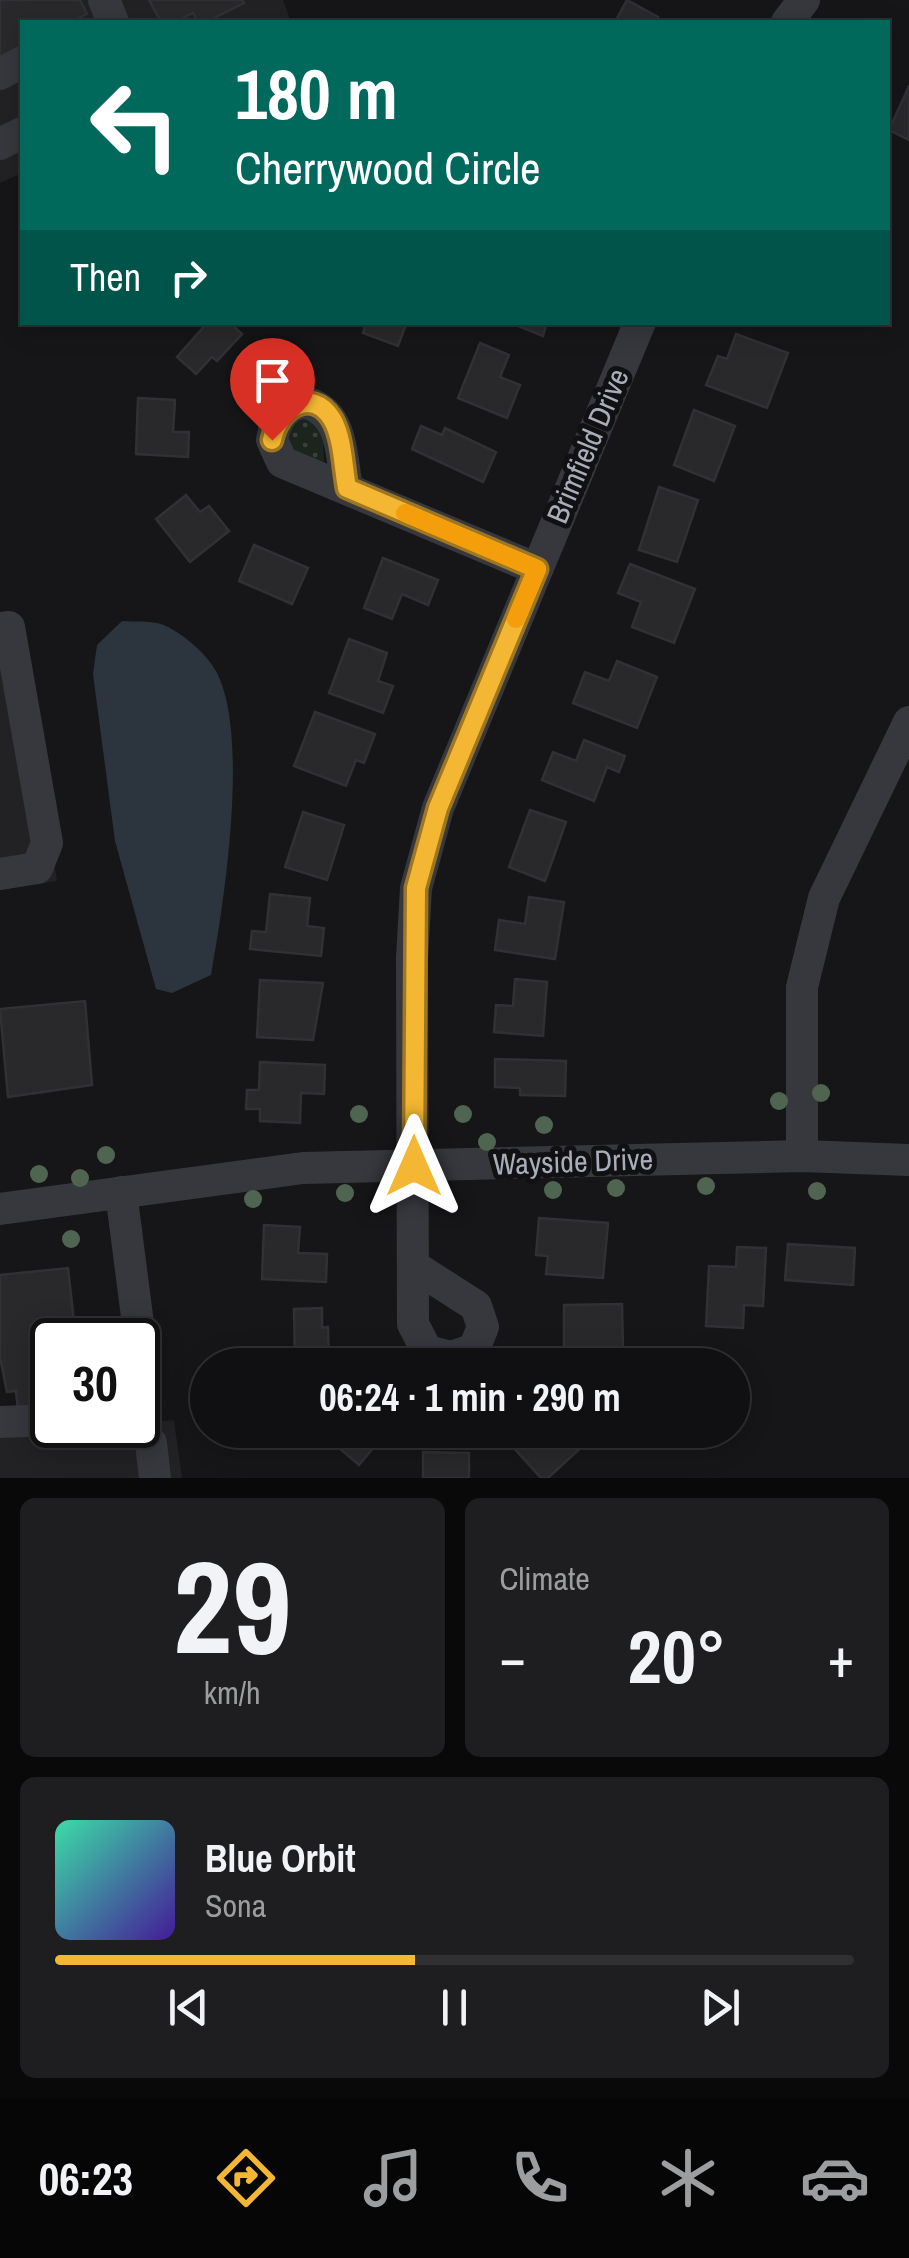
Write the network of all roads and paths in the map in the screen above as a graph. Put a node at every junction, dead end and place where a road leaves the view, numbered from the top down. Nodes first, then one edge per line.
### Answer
1 (804, 0) edge
2 (788, 20) edge
3 (639, 325) edge
4 (347, 488) dead end
5 (537, 569) junction
6 (0, 628) edge
7 (909, 722) edge
8 (0, 874) edge
9 (802, 1156) junction
10 (909, 1160) edge
11 (414, 1166) junction
12 (121, 1192) junction
13 (0, 1208) edge
14 (415, 1266) dead end
15 (137, 1318) edge
16 (30, 1421) edge
17 (0, 1422) edge
18 (152, 1448) edge
19 (155, 1478) edge

1 - 2 street
3 - 5 street, Brimfield Drive
4 - 5 street
5 - 11 street, Brimfield Drive
6 - 8 street
7 - 9 street
9 - 10 street, Wayside Drive
9 - 11 street, Wayside Drive
11 - 12 street, Wayside Drive
11 - 14 street, Brimfield Drive
12 - 13 street, Wayside Drive
12 - 15 street
16 - 17 street
18 - 19 street

